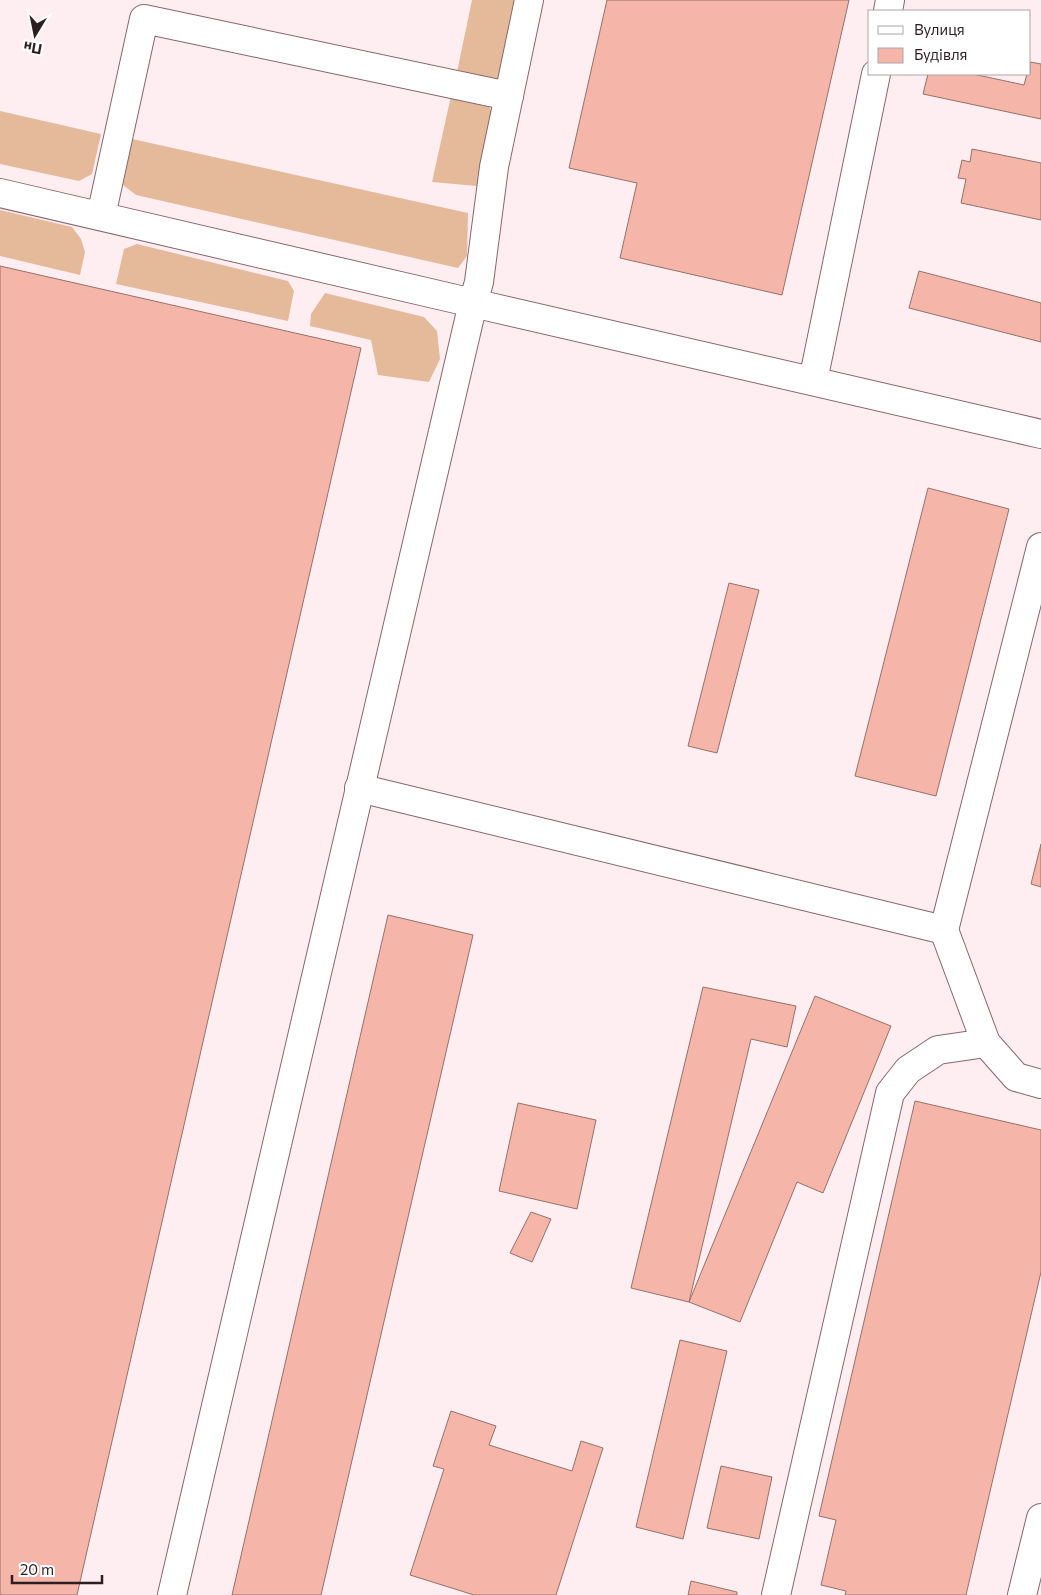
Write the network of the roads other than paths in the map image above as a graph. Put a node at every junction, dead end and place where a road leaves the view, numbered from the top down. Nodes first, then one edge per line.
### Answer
1 (529, 0) edge
2 (142, 9) edge
3 (876, 75) edge
4 (509, 96) junction
5 (0, 193) edge
6 (101, 216) junction
7 (472, 302) junction
8 (813, 382) junction
9 (1041, 434) edge
10 (1041, 547) edge
11 (359, 788) junction
12 (944, 930) junction
13 (986, 1043) junction
14 (1041, 1084) edge
15 (1041, 1518) edge
16 (172, 1595) edge
17 (776, 1595) edge
18 (1022, 1595) edge

1 - 4 lane
2 - 4 lane
2 - 6 lane
3 - 8 lane
4 - 7 lane
5 - 6 lane
6 - 7 lane
7 - 8 lane
7 - 11 lane
8 - 9 lane
10 - 12 lane
11 - 12 lane
11 - 16 lane
12 - 13 lane
13 - 14 lane
13 - 17 lane
15 - 18 lane

